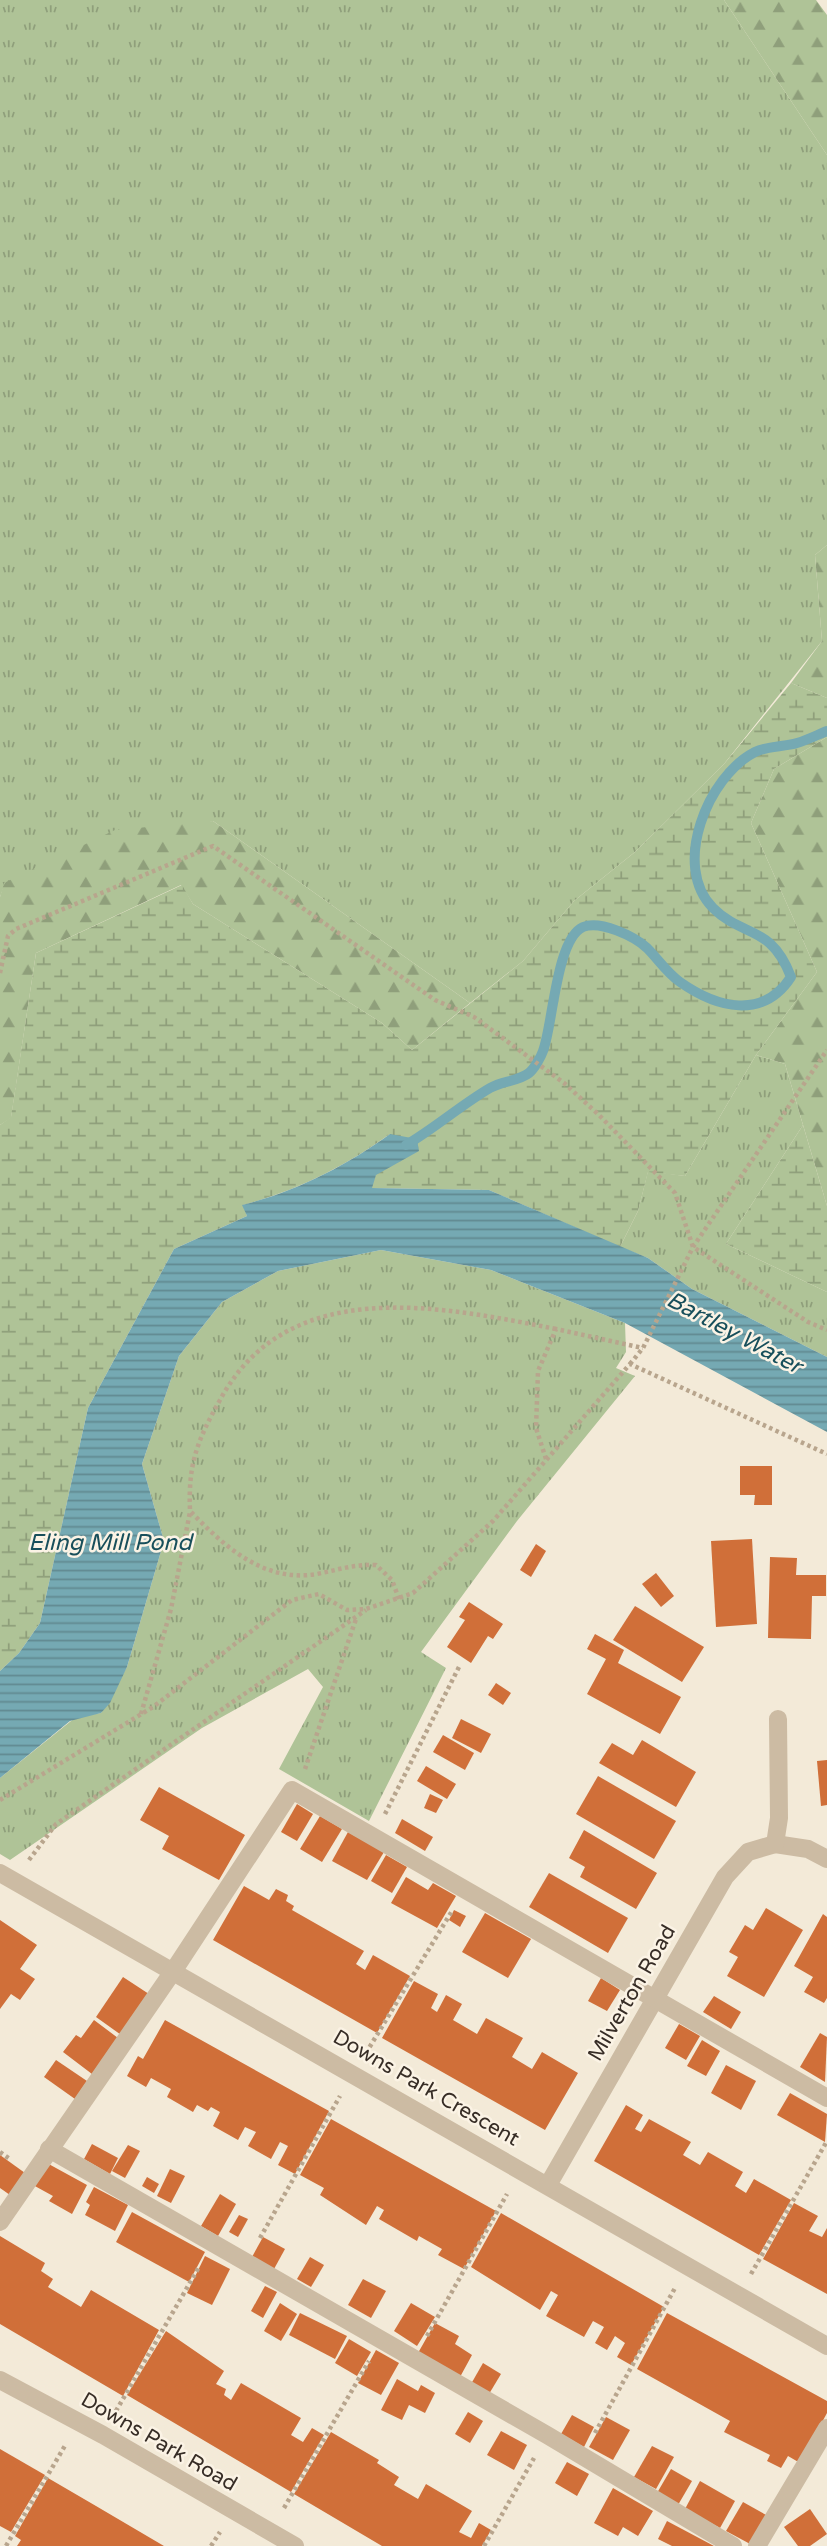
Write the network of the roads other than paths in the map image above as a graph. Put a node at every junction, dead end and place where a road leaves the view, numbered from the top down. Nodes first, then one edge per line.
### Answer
1 (778, 1720) dead end
2 (775, 1844) junction
3 (827, 1859) edge
4 (6, 1876) edge
5 (174, 1970) junction
6 (656, 1997) junction
7 (827, 2098) edge
8 (49, 2149) junction
9 (548, 2185) junction
10 (0, 2222) edge
11 (827, 2346) edge
12 (0, 2380) edge
13 (827, 2428) edge
14 (295, 2546) edge
15 (733, 2546) edge
16 (757, 2546) edge

1 - 2 street
2 - 3 street
2 - 6 street, Milverton Road
4 - 5 street, Downs Park Crescent
5 - 6 street
5 - 8 street
5 - 9 street, Downs Park Crescent
6 - 7 street
6 - 9 street, Milverton Road
8 - 10 street
8 - 15 street
9 - 11 street, Downs Park Crescent
12 - 14 street, Downs Park Road
13 - 16 street

